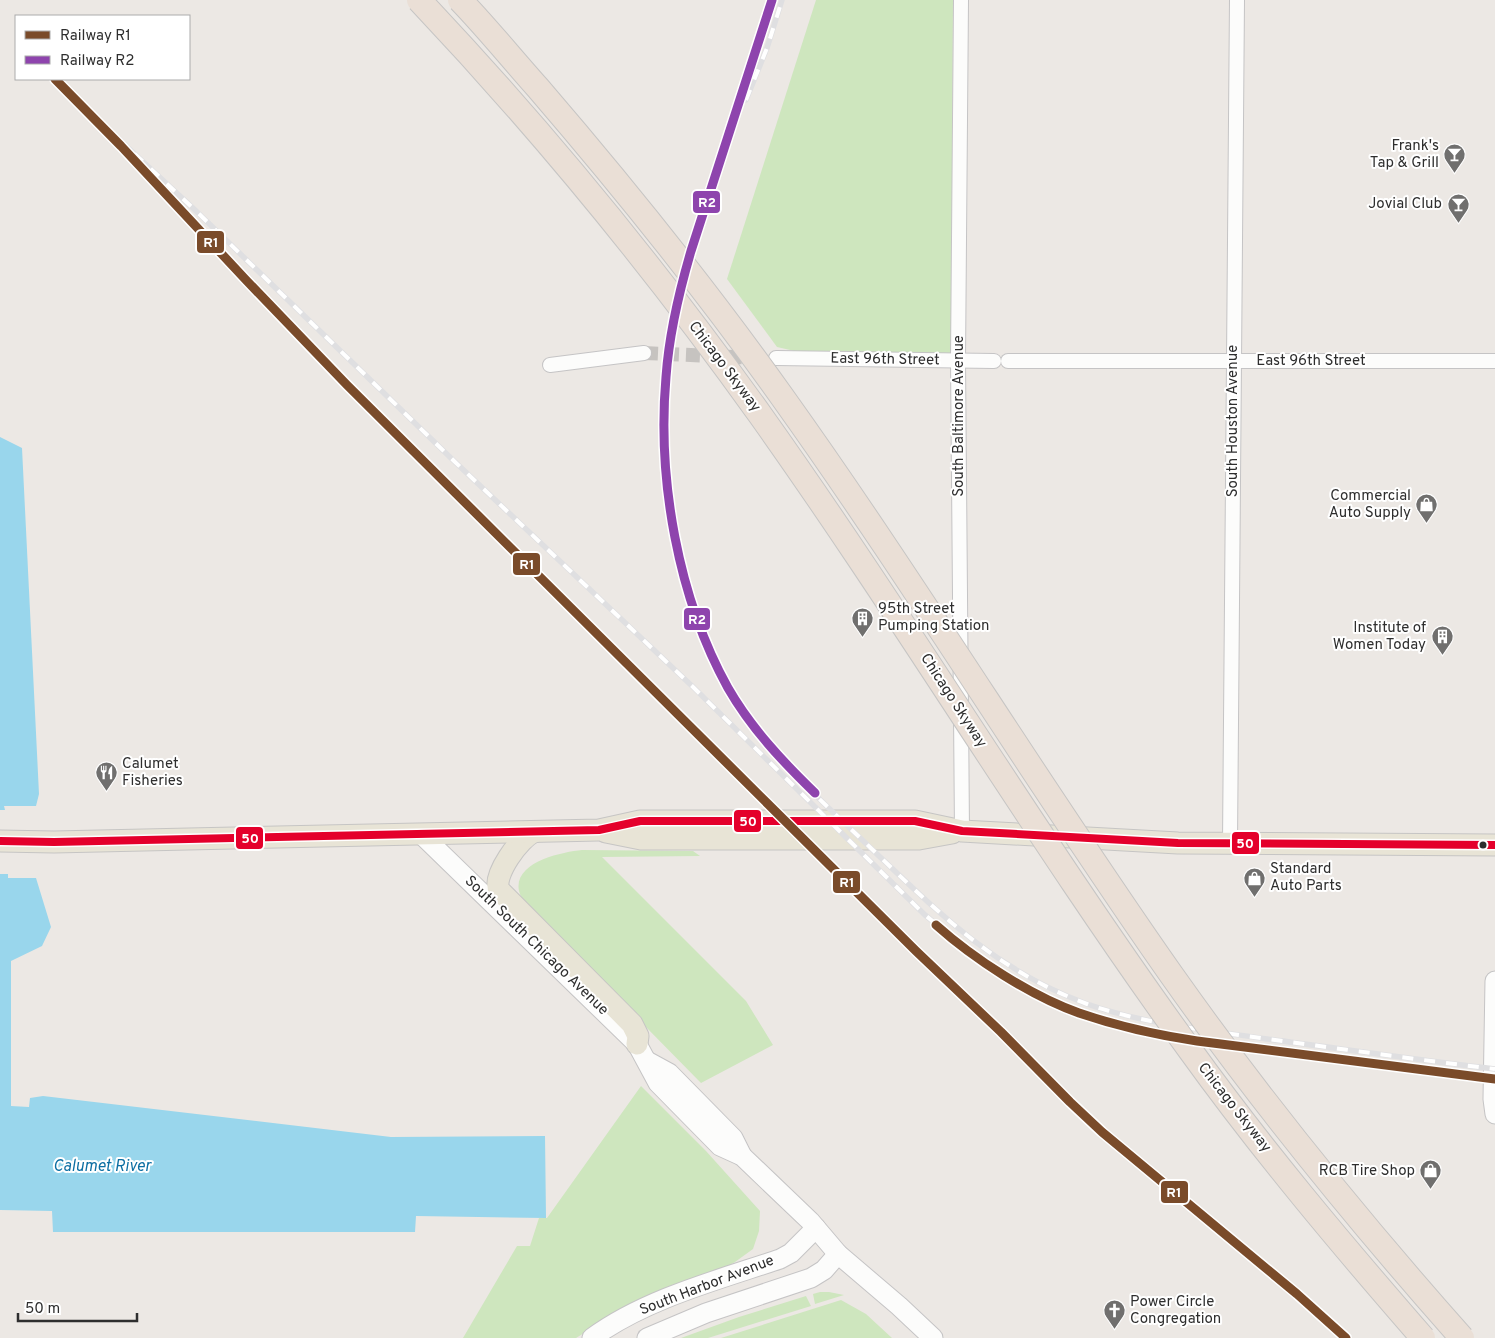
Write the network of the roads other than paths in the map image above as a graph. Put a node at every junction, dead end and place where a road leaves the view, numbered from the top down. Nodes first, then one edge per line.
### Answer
1 (419, 0) edge
2 (460, 0) edge
3 (961, 0) edge
4 (1236, 0) edge
5 (644, 353) tunnel mouth
6 (776, 358) dead end
7 (958, 360) junction
8 (1234, 361) junction
9 (1495, 361) edge
10 (550, 366) dead end
11 (962, 831) junction
12 (534, 832) junction
13 (422, 834) junction
14 (0, 841) edge
15 (1230, 843) junction
16 (1495, 845) edge
17 (1495, 981) edge
18 (642, 1053) junction
19 (1495, 1114) edge
20 (816, 1228) junction
21 (838, 1254) junction
22 (929, 1335) edge
23 (592, 1338) edge
24 (647, 1338) edge
25 (1423, 1338) edge
26 (1462, 1338) edge

1 - 25 highway, Chicago Skyway, bridge
2 - 26 highway, Chicago Skyway, bridge
3 - 7 street, South Baltimore Avenue
4 - 8 street, South Houston Avenue
5 - 10 street
6 - 7 street, East 96th Street
7 - 8 street, East 96th Street
7 - 11 street, South Baltimore Avenue
8 - 9 street, East 96th Street
8 - 15 street, South Houston Avenue
11 - 12 main road
11 - 15 main road
12 - 13 main road
12 - 18 main road
13 - 14 main road
13 - 18 main road, South South Chicago Avenue
15 - 16 main road
17 - 19 main road
18 - 20 main road, South South Chicago Avenue
20 - 21 main road, South South Chicago Avenue
20 - 23 main road, South Harbor Avenue
21 - 22 main road, South South Chicago Avenue
21 - 24 main road, South Harbor Avenue

